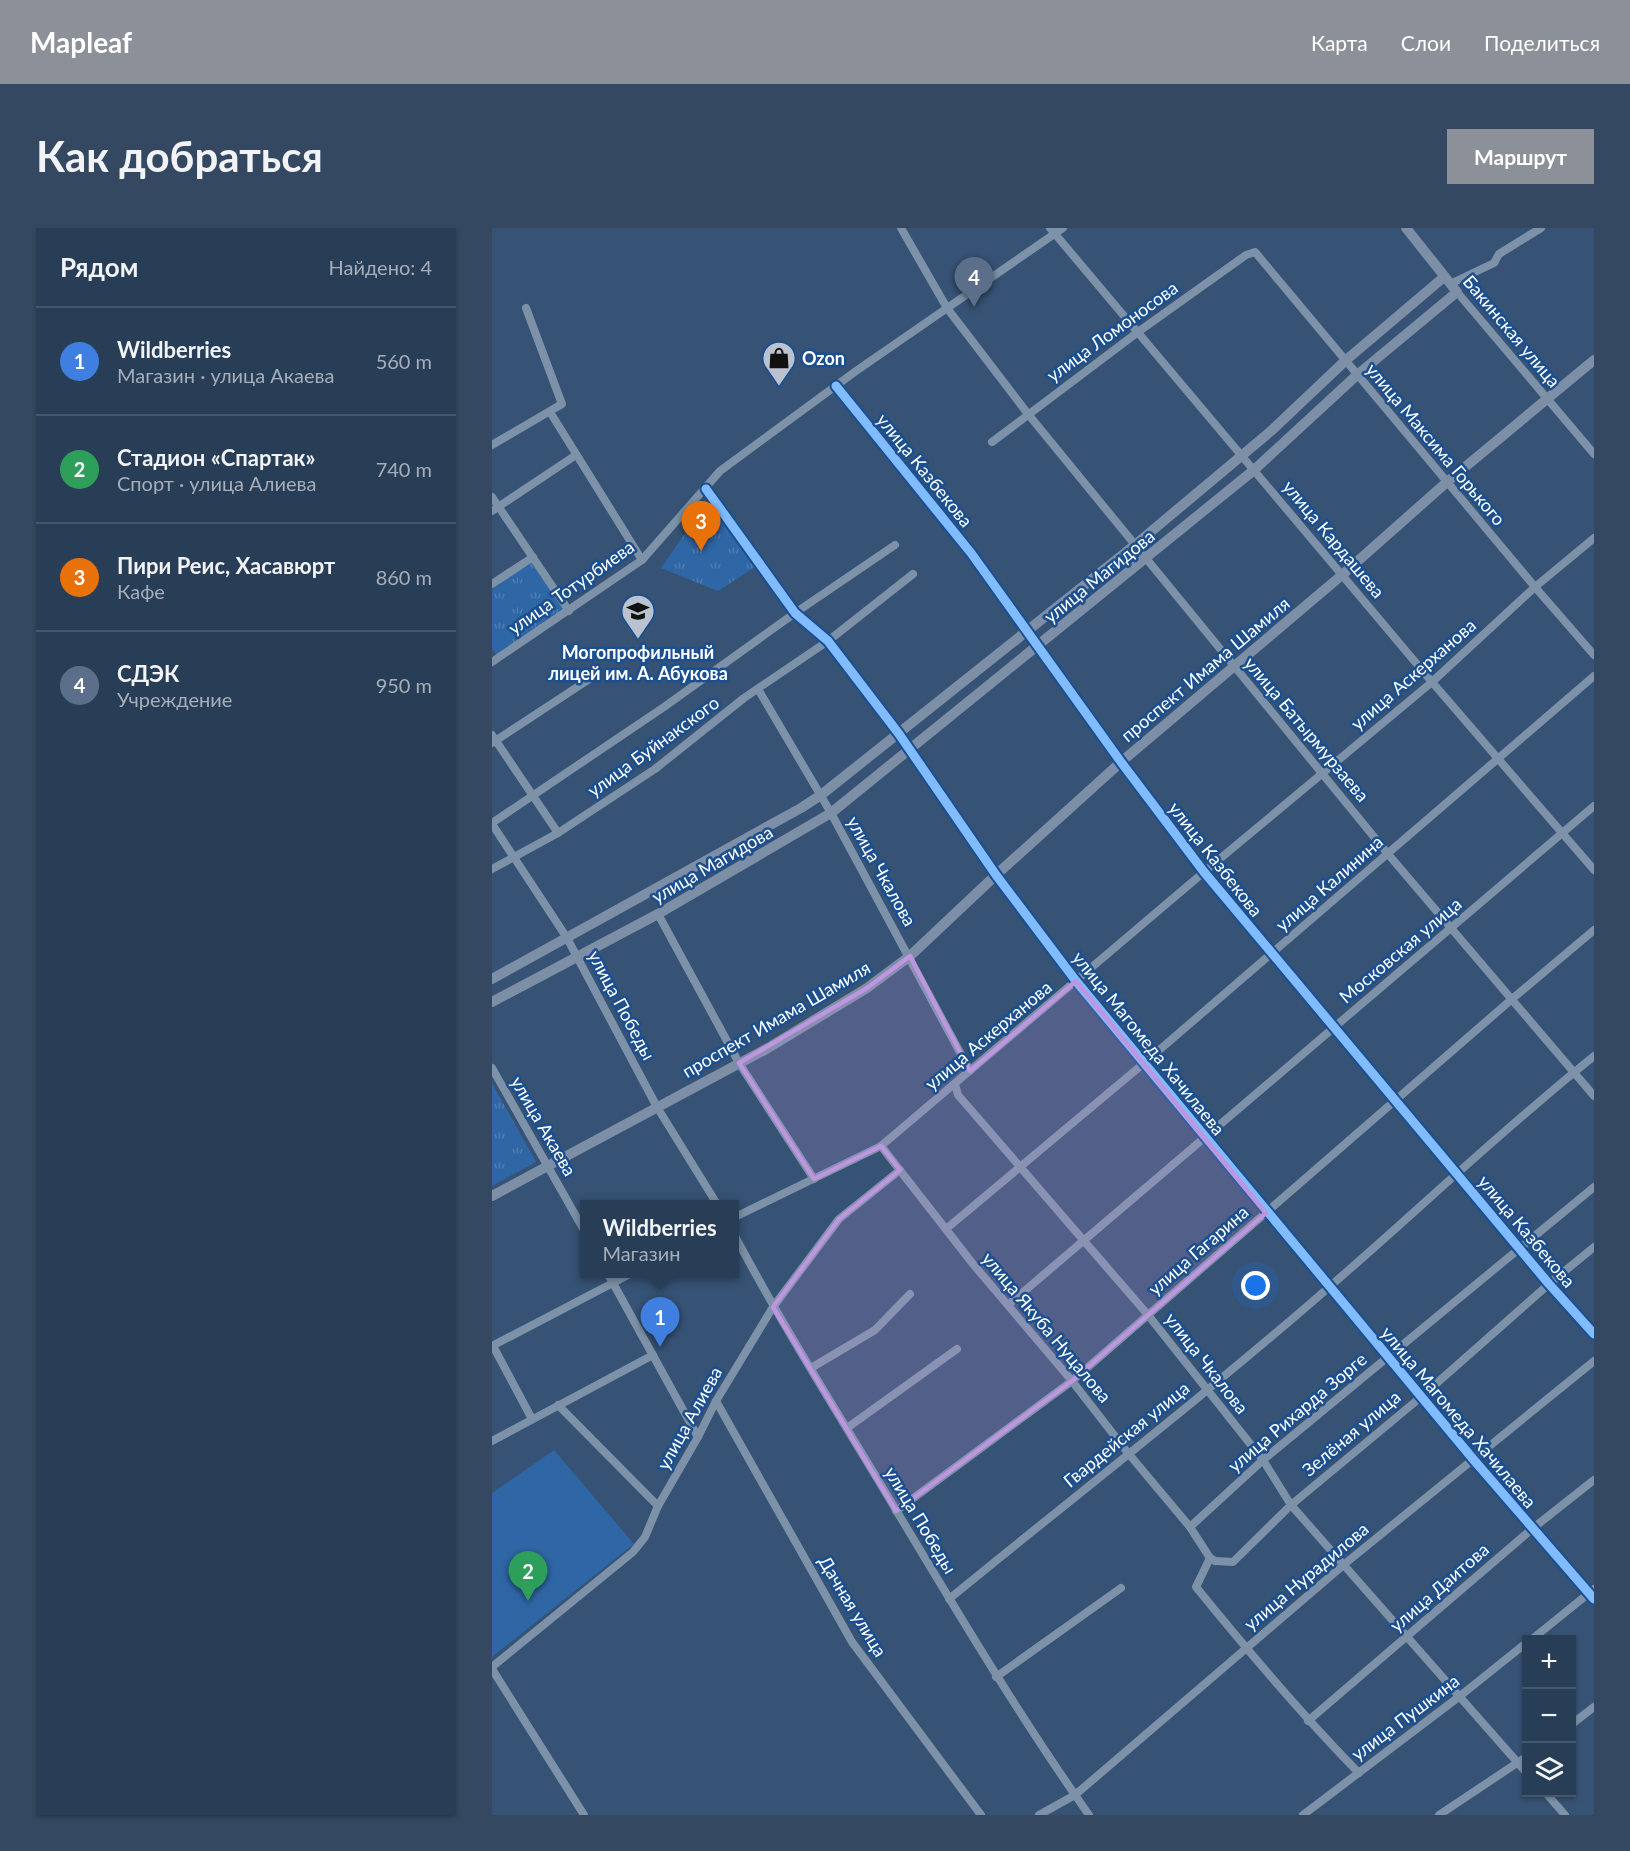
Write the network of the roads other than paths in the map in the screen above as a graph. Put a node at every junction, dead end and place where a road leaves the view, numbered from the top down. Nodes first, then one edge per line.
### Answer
1 (902, 228) edge
2 (1063, 228) edge
3 (1406, 228) edge
4 (1541, 228) edge
5 (1052, 231) edge
6 (1255, 252) joint
7 (1451, 284) junction
8 (526, 308) dead end
9 (947, 308) junction
10 (1138, 332) junction
11 (1594, 360) edge
12 (1345, 361) junction
13 (1357, 375) junction
14 (836, 386) junction
15 (1548, 398) junction
16 (550, 412) junction
17 (1028, 414) junction
18 (992, 442) dead end
19 (492, 445) edge
20 (1594, 453) edge
21 (576, 455) junction
22 (1242, 456) junction
23 (1254, 470) junction
24 (1448, 482) junction
25 (706, 489) junction
26 (492, 497) edge
27 (496, 508) edge
28 (1594, 538) edge
29 (896, 545) dead end
30 (1135, 546) junction
31 (533, 557) junction
32 (1146, 559) junction
33 (642, 560) junction
34 (913, 574) dead end
35 (1342, 575) junction
36 (492, 584) edge
37 (1535, 587) junction
38 (569, 611) junction
39 (795, 613) junction
40 (1028, 630) junction
41 (828, 641) junction
42 (1039, 646) junction
43 (1594, 655) edge
44 (492, 662) edge
45 (1233, 666) junction
46 (597, 674) dead end
47 (1594, 676) edge
48 (1432, 682) junction
49 (758, 689) junction
50 (899, 734) junction
51 (493, 740) edge
52 (910, 750) junction
53 (1498, 758) junction
54 (1121, 762) junction
55 (1322, 772) junction
56 (533, 795) junction
57 (820, 795) junction
58 (1594, 806) edge
59 (831, 813) junction
60 (492, 824) edge
61 (558, 833) junction
62 (1563, 833) junction
63 (1388, 854) junction
64 (513, 856) junction
65 (492, 869) edge
66 (1594, 870) edge
67 (1203, 872) junction
68 (996, 875) junction
69 (658, 914) junction
70 (1451, 928) junction
71 (1594, 930) edge
72 (567, 938) junction
73 (1271, 954) junction
74 (910, 956) junction
75 (578, 958) junction
76 (492, 979) edge
77 (1076, 981) junction
78 (1512, 999) junction
79 (492, 1002) edge
80 (1333, 1028) junction
81 (1594, 1056) edge
82 (739, 1063) junction
83 (1143, 1064) junction
84 (492, 1068) edge
85 (970, 1071) junction
86 (1574, 1072) junction
87 (955, 1084) junction
88 (1594, 1096) edge
89 (1395, 1101) junction
90 (657, 1107) junction
91 (1204, 1138) junction
92 (881, 1146) junction
93 (548, 1166) junction
94 (1020, 1167) junction
95 (900, 1170) junction
96 (1456, 1173) junction
97 (814, 1179) junction
98 (1594, 1187) edge
99 (492, 1196) edge
100 (715, 1200) edge
101 (1266, 1213) junction
102 (739, 1215) edge
103 (580, 1223) edge
104 (946, 1229) junction
105 (1084, 1240) junction
106 (739, 1244) edge
107 (1594, 1247) edge
108 (1521, 1249) junction
109 (610, 1278) edge
110 (622, 1278) edge
111 (613, 1282) junction
112 (1549, 1284) junction
113 (1329, 1287) junction
114 (910, 1294) dead end
115 (1008, 1305) junction
116 (772, 1307) junction
117 (1148, 1315) junction
118 (1594, 1334) edge
119 (492, 1346) edge
120 (957, 1348) dead end
121 (653, 1355) junction
122 (1388, 1357) junction
123 (1594, 1361) edge
124 (811, 1368) junction
125 (1072, 1381) junction
126 (1207, 1389) junction
127 (1421, 1397) junction
128 (716, 1401) junction
129 (558, 1405) junction
130 (532, 1419) junction
131 (847, 1428) junction
132 (698, 1437) junction
133 (492, 1441) edge
134 (1128, 1454) junction
135 (1473, 1459) junction
136 (1263, 1460) junction
137 (1594, 1480) edge
138 (1291, 1505) junction
139 (658, 1506) junction
140 (896, 1511) junction
141 (1190, 1527) junction
142 (1532, 1529) junction
143 (1210, 1558) junction
144 (1344, 1565) junction
145 (1121, 1588) dead end
146 (1592, 1594) edge
147 (949, 1599) junction
148 (1538, 1635) edge
149 (1408, 1636) junction
150 (1522, 1647) edge
151 (1246, 1649) junction
152 (492, 1668) edge
153 (996, 1677) junction
154 (1460, 1696) junction
155 (1594, 1707) edge
156 (1308, 1721) junction
157 (1576, 1721) edge
158 (1522, 1760) edge
159 (1518, 1762) junction
160 (1522, 1766) edge
161 (1359, 1773) junction
162 (1075, 1795) junction
163 (1549, 1797) edge
164 (584, 1815) edge
165 (981, 1815) edge
166 (1039, 1815) edge
167 (1089, 1815) edge
168 (1303, 1815) edge
169 (1439, 1815) edge
170 (1564, 1815) edge

1 - 9 street, улица Батырмурзаева
2 - 5 street, улица Тотурбиева
3 - 7 main road, Бакинская улица
4 - 7 street, улица Магидова
5 - 9 street, улица Тотурбиева
5 - 10 street, улица Кардашева
6 - 10 street, улица Ломоносова
6 - 12 street, улица Максима Горького
7 - 12 main road, улица Магидова
7 - 13 main road, улица Магидова
7 - 15 street, Бакинская улица
8 - 16 street
9 - 14 street, улица Тотурбиева
9 - 17 street, улица Батырмурзаева
10 - 17 street, улица Ломоносова
10 - 22 street, улица Кардашева
11 - 15 main road, проспект Имама Шамиля
12 - 13 street, улица Максима Горького
12 - 22 main road, улица Магидова
13 - 23 main road, улица Магидова
13 - 24 street, улица Максима Горького
14 - 25 street, улица Тотурбиева
14 - 40 street, улица Казбекова
15 - 20 street, Бакинская улица
15 - 24 main road, проспект Имама Шамиля
16 - 19 street
16 - 21 street
17 - 18 street, улица Ломоносова
17 - 30 street, улица Батырмурзаева
21 - 27 street
21 - 33 street
22 - 23 street, улица Кардашева
22 - 30 main road, улица Магидова
23 - 32 main road, улица Магидова
23 - 35 street, улица Кардашева
24 - 35 main road, проспект Имама Шамиля
24 - 37 street, улица Максима Горького
25 - 33 street, улица Тотурбиева
25 - 39 street, улица Магомеда Хачилаева
26 - 27 street
27 - 31 street
28 - 37 street, улица Аскерханова
29 - 39 street
30 - 32 street, улица Батырмурзаева
30 - 40 main road, улица Магидова
31 - 36 street
31 - 38 street
32 - 42 main road, улица Магидова
32 - 45 street, улица Батырмурзаева
33 - 38 street, улица Тотурбиева
34 - 41 street, улица Буйнакского
35 - 45 main road, проспект Имама Шамиля
35 - 48 street, улица Кардашева
37 - 43 street, улица Максима Горького
37 - 48 street, улица Аскерханова
38 - 44 street, улица Тотурбиева
39 - 41 street, улица Магомеда Хачилаева
39 - 56 street
40 - 42 street, улица Казбекова
40 - 50 main road, улица Магидова
41 - 49 street, улица Буйнакского
41 - 50 street, улица Магомеда Хачилаева
42 - 52 main road, улица Магидова
42 - 54 street, улица Казбекова
45 - 54 main road, проспект Имама Шамиля
45 - 55 street, улица Батырмурзаева
46 - 51 street
47 - 53 street, улица Калинина
48 - 53 street, улица Кардашева
48 - 55 street, улица Аскерханова
49 - 57 street, улица Чкалова
49 - 61 street, улица Буйнакского
50 - 52 street, улица Магомеда Хачилаева
50 - 57 main road, улица Магидова
51 - 56 street
52 - 59 main road, улица Магидова
52 - 68 street, улица Магомеда Хачилаева
53 - 62 street, улица Кардашева
53 - 63 street, улица Калинина
54 - 67 street, улица Казбекова
54 - 68 main road, проспект Имама Шамиля
55 - 63 street, улица Батырмурзаева
55 - 67 street, улица Аскерханова
56 - 60 street
56 - 61 street
57 - 59 street, улица Чкалова
57 - 72 main road, улица Магидова
58 - 62 street, Московская улица
59 - 69 main road, улица Магидова
59 - 74 street, улица Чкалова
60 - 64 street, улица Победы
61 - 64 street, улица Буйнакского
62 - 66 street, улица Кардашева
62 - 70 street, Московская улица
63 - 70 street, улица Батырмурзаева
63 - 73 street, улица Калинина
64 - 65 street, улица Буйнакского
64 - 72 street, улица Победы
67 - 73 street, улица Казбекова
67 - 77 street, улица Аскерханова
68 - 74 main road, проспект Имама Шамиля
68 - 77 street, улица Магомеда Хачилаева
69 - 75 main road, улица Магидова
69 - 82 street
70 - 78 street, улица Батырмурзаева
70 - 80 street, Московская улица
71 - 78 street, улица Гагарина
72 - 75 street, улица Победы
72 - 76 main road, улица Магидова
73 - 80 street, улица Казбекова
73 - 83 street, улица Калинина
74 - 82 main road, проспект Имама Шамиля
74 - 85 street, улица Чкалова
75 - 79 main road, улица Магидова
75 - 90 street, улица Победы
77 - 83 street, улица Магомеда Хачилаева
77 - 85 street, улица Аскерханова
78 - 86 street, улица Батырмурзаева
78 - 89 street, улица Гагарина
80 - 89 street, улица Казбекова
80 - 91 street, Московская улица
81 - 86 street, Гвардейская улица
82 - 90 main road, проспект Имама Шамиля
82 - 97 street
83 - 91 street, улица Магомеда Хачилаева
83 - 94 street, улица Калинина
84 - 93 street, улица Акаева
85 - 87 street, улица Аскерханова
86 - 88 street, улица Батырмурзаева
86 - 96 street, Гвардейская улица
87 - 92 street, улица Аскерханова
87 - 94 street, улица Чкалова
89 - 96 street, улица Казбекова
89 - 101 street, улица Гагарина
90 - 93 main road, проспект Имама Шамиля
90 - 100 street, улица Победы
91 - 101 street, улица Магомеда Хачилаева
91 - 105 street, Московская улица
92 - 95 street, улица Якуба Нуцалова
92 - 97 street, улица Аскерханова
93 - 99 main road, проспект Имама Шамиля
93 - 103 street, улица Акаева
94 - 104 street, улица Калинина
94 - 105 street, улица Чкалова
95 - 104 street, улица Якуба Нуцалова
95 - 116 street, улица Алиева
96 - 108 street, улица Казбекова
96 - 113 street, Гвардейская улица
97 - 102 street, улица Аскерханова
98 - 108 street, улица Рихарда Зорге
101 - 113 street, улица Магомеда Хачилаева
101 - 117 street, улица Гагарина
104 - 115 street, улица Якуба Нуцалова
105 - 115 street, Московская улица
105 - 117 street, улица Чкалова
106 - 116 street, улица Победы
107 - 112 street, Зелёная улица
108 - 112 street, улица Казбекова
108 - 122 street, улица Рихарда Зорге
109 - 111 street
110 - 111 street
111 - 119 street
111 - 121 street
112 - 118 street, улица Казбекова
112 - 127 street, Зелёная улица
113 - 122 street, улица Магомеда Хачилаева
113 - 126 street, Гвардейская улица
114 - 124 street
115 - 125 street, улица Якуба Нуцалова
116 - 124 street, улица Победы
116 - 128 street, улица Алиева
117 - 125 street, улица Гагарина
117 - 126 street, улица Чкалова
119 - 130 street
120 - 131 street
121 - 129 street
121 - 132 street
122 - 127 street, улица Магомеда Хачилаева
122 - 136 street, улица Рихарда Зорге
123 - 135 street, улица Нурадилова
124 - 131 street, улица Победы
125 - 134 street, улица Якуба Нуцалова
125 - 140 street, улица Гагарина
126 - 134 street, Гвардейская улица
126 - 136 street, улица Чкалова
127 - 135 street, улица Магомеда Хачилаева
127 - 138 street, Зелёная улица
128 - 132 street, улица Алиева
128 - 165 street, Дачная улица
129 - 130 street
129 - 139 street
130 - 133 street
131 - 140 street, улица Победы
132 - 139 street, улица Алиева
134 - 141 street, улица Якуба Нуцалова
134 - 147 street, Гвардейская улица
135 - 142 street, улица Магомеда Хачилаева
135 - 144 street, улица Нурадилова
136 - 138 street, улица Чкалова
136 - 141 street, улица Рихарда Зорге
137 - 142 street, улица Даитова
138 - 143 street, Зелёная улица
138 - 144 street, улица Чкалова
139 - 152 street, улица Алиева
140 - 147 street, улица Победы
141 - 143 street, улица Якуба Нуцалова
142 - 146 street, улица Магомеда Хачилаева
142 - 149 street, улица Даитова
143 - 151 street
144 - 149 street, улица Чкалова
144 - 151 street, улица Нурадилова
145 - 153 street
146 - 148 street
147 - 153 street, улица Победы
149 - 154 street, улица Чкалова
149 - 156 street, улица Даитова
150 - 154 street, улица Пушкина
151 - 156 street
151 - 162 street, улица Нурадилова
152 - 164 street
153 - 162 street, улица Победы
154 - 159 street, улица Чкалова
154 - 161 street, улица Пушкина
155 - 157 street
156 - 161 street
158 - 159 street
159 - 160 street, улица Чкалова
159 - 169 street
161 - 168 street, улица Пушкина
162 - 166 street, улица Нурадилова
162 - 167 street, улица Победы
163 - 170 street

